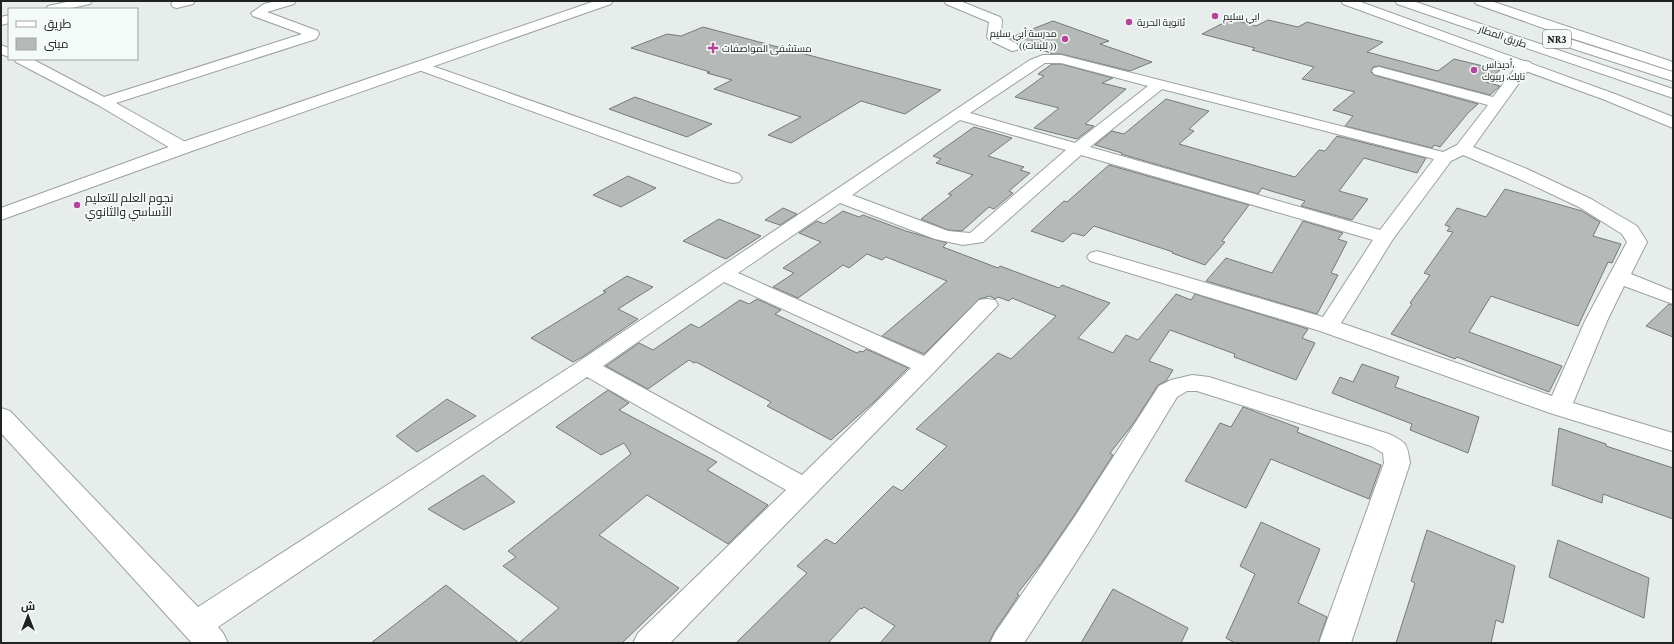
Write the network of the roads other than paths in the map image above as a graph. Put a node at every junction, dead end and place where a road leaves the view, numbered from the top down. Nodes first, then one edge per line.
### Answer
1 (86, 1) edge
2 (189, 1) edge
3 (290, 1) edge
4 (607, 1) edge
5 (950, 1) edge
6 (1347, 1) edge
7 (1401, 1) edge
8 (1480, 1) edge
9 (1497, 1) edge
10 (177, 4) dead end
11 (56, 8) edge
12 (1471, 11) dead end
13 (1012, 46) dead end
14 (23, 60) edge
15 (1673, 61) edge
16 (1524, 65) junction
17 (421, 66) junction
18 (1673, 66) edge
19 (1379, 71) dead end
20 (1673, 77) edge
21 (1159, 84) junction
22 (1673, 94) edge
23 (103, 102) junction
24 (1497, 103) junction
25 (958, 114) junction
26 (1673, 123) edge
27 (183, 148) junction
28 (1079, 148) junction
29 (1454, 153) junction
30 (733, 178) dead end
31 (839, 196) junction
32 (1, 214) edge
33 (1384, 237) junction
34 (1097, 256) dead end
35 (723, 274) junction
36 (1619, 277) junction
37 (1673, 298) edge
38 (987, 306) dead end
39 (1328, 326) junction
40 (927, 366) junction
41 (586, 367) junction
42 (1559, 407) junction
43 (1, 417) edge
44 (1673, 442) edge
45 (805, 488) junction
46 (204, 634) edge
47 (649, 643) edge
48 (1006, 643) edge
49 (1335, 643) edge

1 - 11 main road
2 - 10 main road
3 - 23 main road
4 - 17 main road
5 - 13 main road
6 - 16 main road
7 - 22 main road, طريق المطار / NR3
8 - 18 main road
9 - 15 main road
12 - 20 main road, طريق المطار / NR3
14 - 23 main road
16 - 24 main road
16 - 26 main road
17 - 27 main road
17 - 30 main road
19 - 24 main road
21 - 25 main road
21 - 28 main road
21 - 29 main road
23 - 27 main road
24 - 29 main road
25 - 28 main road
25 - 31 main road
27 - 32 main road
28 - 31 main road
28 - 33 main road
29 - 33 main road
29 - 36 main road
31 - 35 main road
33 - 39 main road
34 - 39 main road
35 - 40 main road
35 - 41 main road
36 - 37 main road
36 - 42 main road
38 - 40 main road
39 - 42 main road
40 - 45 main road
41 - 45 main road
41 - 46 main road
42 - 44 main road
43 - 46 main road
45 - 47 main road
48 - 49 main road

